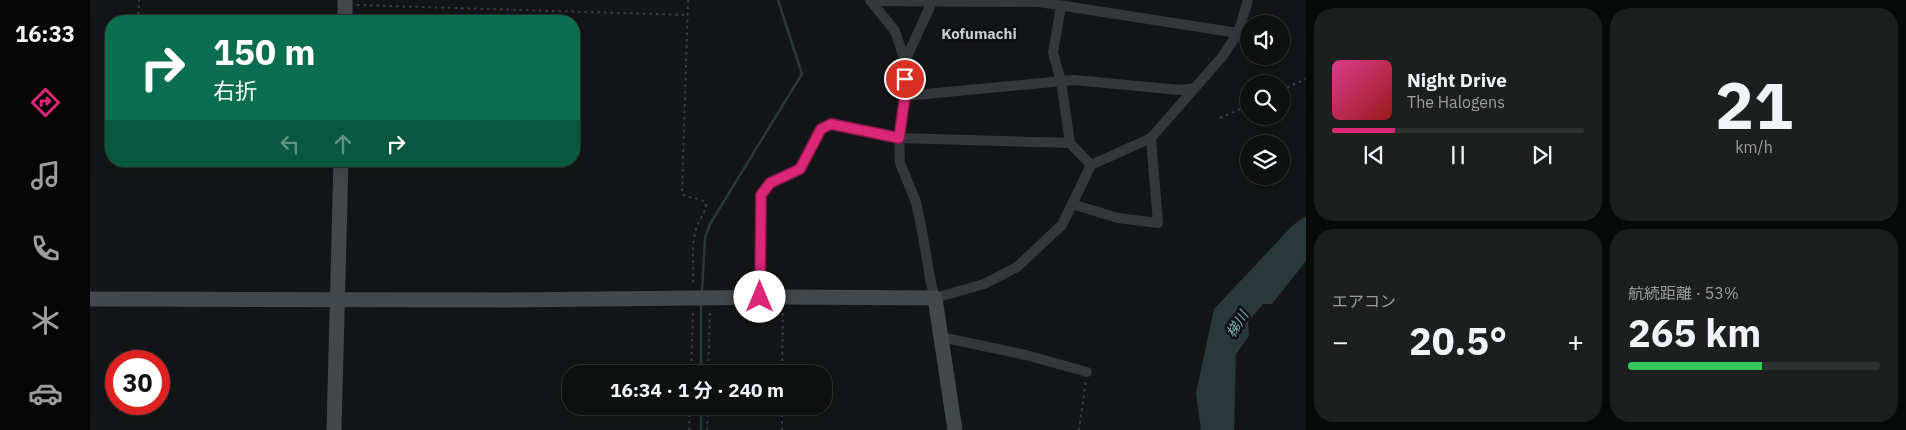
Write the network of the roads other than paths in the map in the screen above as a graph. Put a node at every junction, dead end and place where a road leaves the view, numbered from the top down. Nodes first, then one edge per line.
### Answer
1 (870, 0) edge
2 (1248, 0) edge
3 (933, 1) edge
4 (345, 2) edge
5 (1061, 6) junction
6 (345, 15) edge
7 (1238, 33) junction
8 (905, 61) junction
9 (1061, 81) junction
10 (1195, 88) junction
11 (905, 96) junction
12 (899, 138) junction
13 (1151, 138) junction
14 (1070, 143) junction
15 (1091, 165) junction
16 (341, 167) edge
17 (1072, 204) junction
18 (760, 297) junction
19 (935, 298) junction
20 (90, 299) edge
21 (339, 299) junction
22 (941, 337) junction
23 (1087, 372) road end
24 (334, 430) edge
25 (955, 430) edge

1 - 3 street
1 - 8 street
2 - 7 street
3 - 5 street
3 - 8 street
4 - 6 street
5 - 7 street
5 - 9 street
7 - 10 street
8 - 11 street
9 - 10 street
9 - 11 street
9 - 14 street
10 - 13 street
11 - 12 street
12 - 14 street
12 - 18 street
12 - 19 street
13 - 15 street
13 - 17 street
14 - 15 street
15 - 17 street
16 - 21 street
17 - 19 street
18 - 19 street
18 - 21 street
19 - 22 street
20 - 21 street
21 - 24 street
22 - 23 street
22 - 25 street

